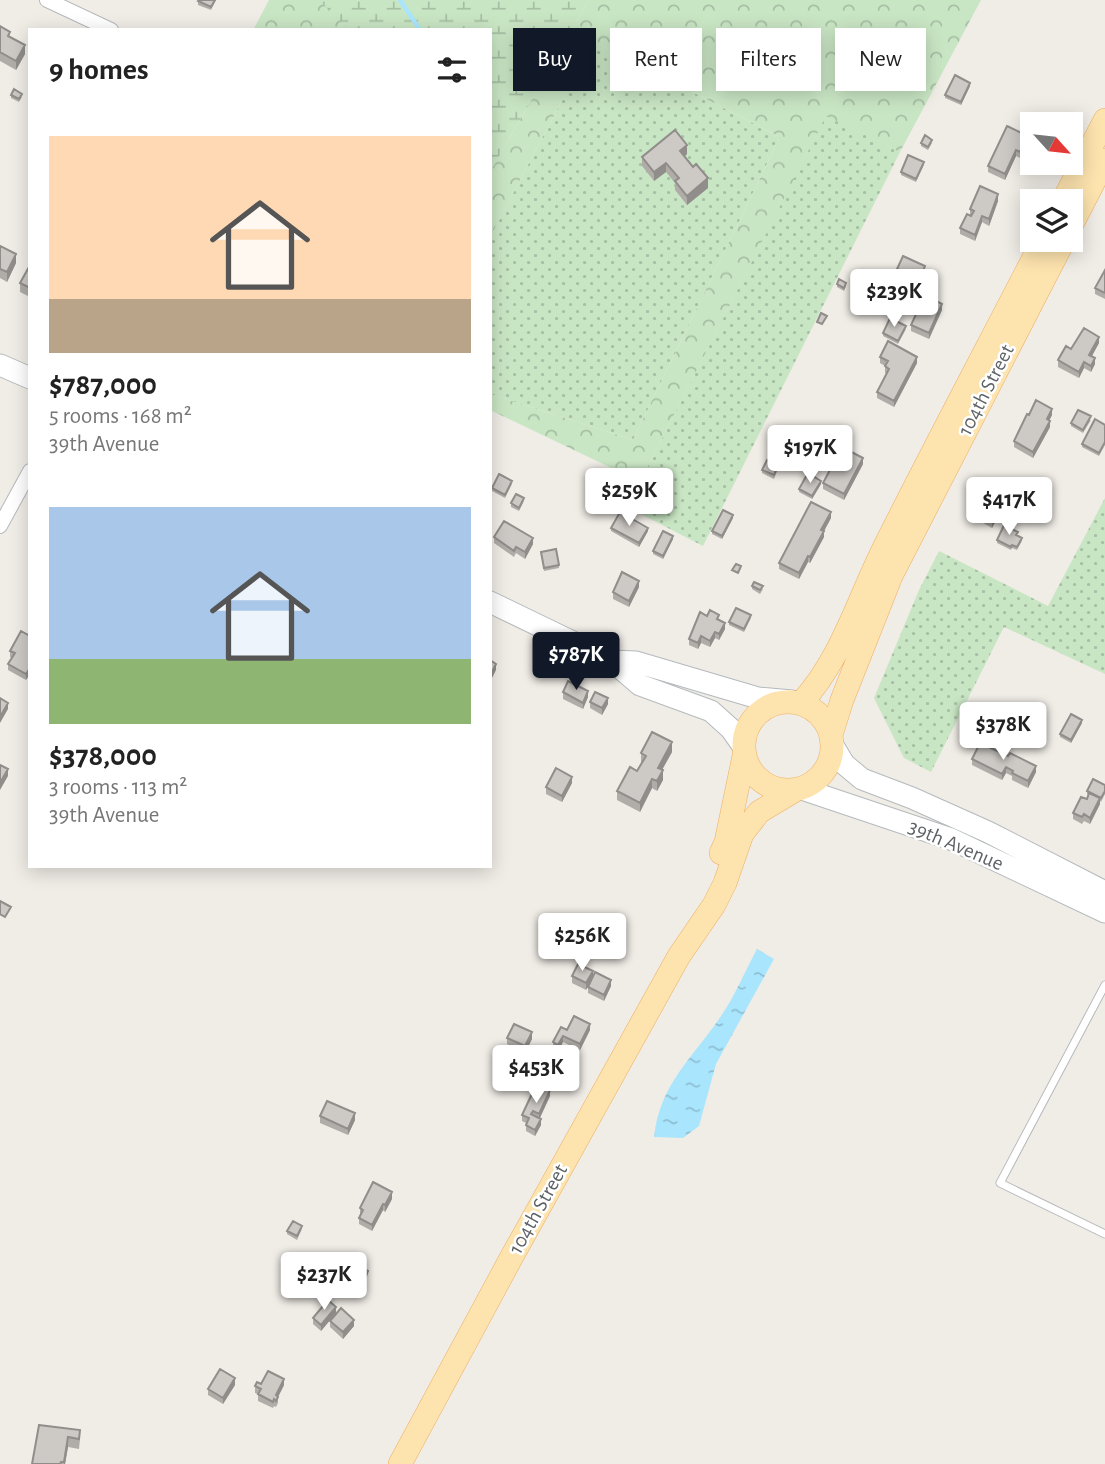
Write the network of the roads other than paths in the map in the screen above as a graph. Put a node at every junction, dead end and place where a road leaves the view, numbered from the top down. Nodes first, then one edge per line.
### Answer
1 (47, 0) edge
2 (107, 28) edge
3 (1105, 120) edge
4 (1105, 160) edge
5 (1069, 189) edge
6 (1083, 203) edge
7 (1037, 252) edge
8 (1058, 252) edge
9 (0, 365) edge
10 (28, 377) edge
11 (28, 475) edge
12 (0, 526) edge
13 (492, 603) edge
14 (612, 661) junction
15 (796, 702) junction
16 (832, 739) junction
17 (744, 751) junction
18 (798, 790) junction
19 (988, 832) junction
20 (979, 852) junction
21 (1105, 892) edge
22 (1105, 912) edge
23 (679, 956) junction
24 (1105, 985) edge
25 (1105, 1234) edge
26 (400, 1464) edge

1 - 2 street
3 - 5 main road
4 - 6 main road
7 - 15 main road, 104th Street
8 - 16 main road, 104th Street
9 - 10 main road
11 - 12 street
13 - 14 main road
14 - 15 main road
14 - 17 main road
15 - 16 main road
15 - 17 main road
16 - 18 main road
16 - 19 main road, 39th Avenue
17 - 18 main road
17 - 23 main road, 104th Street
18 - 20 main road, 39th Avenue
18 - 23 main road, 104th Street
19 - 20 main road
19 - 21 main road, 39th Avenue
20 - 22 main road, 39th Avenue
23 - 26 main road, 104th Street
24 - 25 lane

